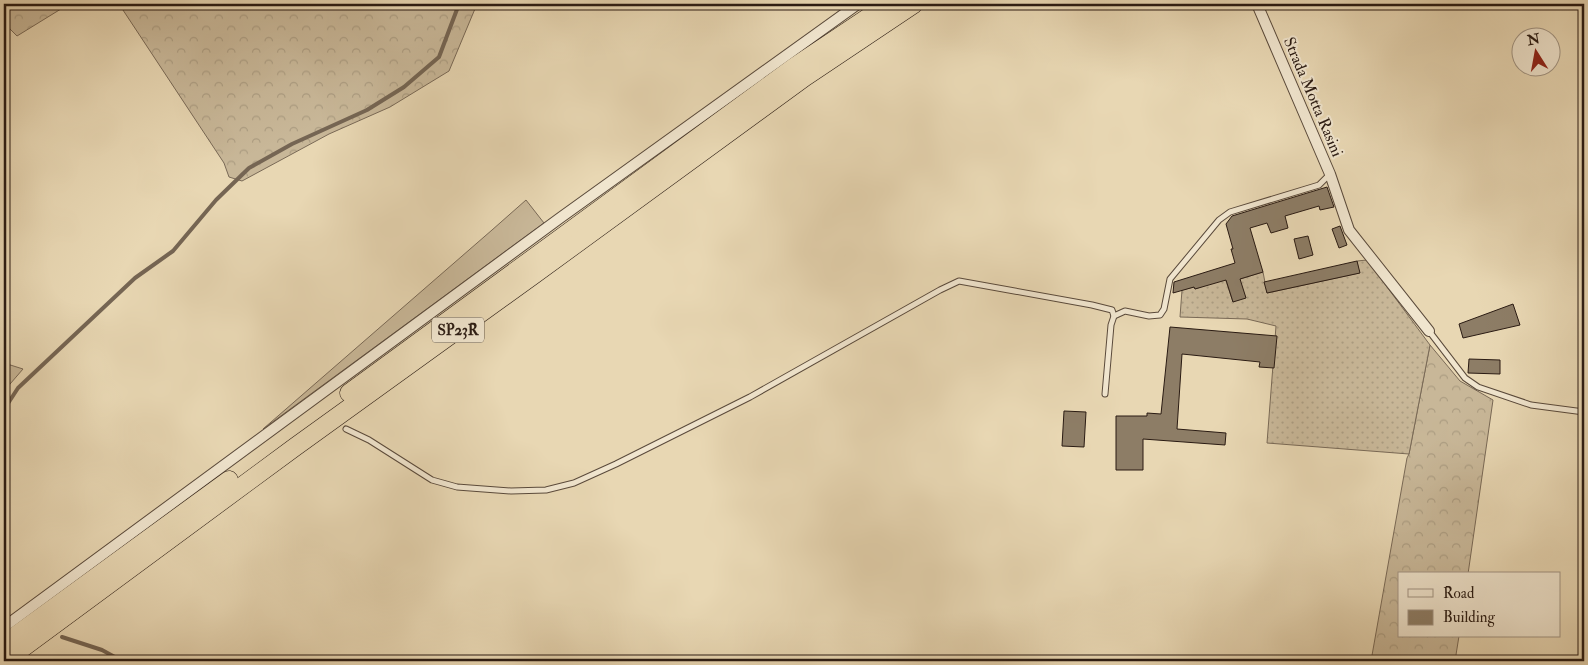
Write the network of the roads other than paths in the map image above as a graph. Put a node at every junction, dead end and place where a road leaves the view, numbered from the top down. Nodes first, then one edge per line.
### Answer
1 (858, 4) edge
2 (888, 4) edge
3 (914, 4) edge
4 (1257, 4) edge
5 (1330, 174) junction
6 (1114, 316) junction
7 (1429, 331) joint
8 (1105, 394) dead end
9 (1584, 412) edge
10 (346, 428) dead end
11 (4, 627) edge
12 (4, 644) edge
13 (5, 661) edge

1 - 11 street
2 - 12 highway, SP23R
3 - 13 highway, SP23R
4 - 5 street, Strada Motta Rasini
5 - 6 lane, Strada Motta Rasini
5 - 7 street, Strada Motta Rasini
6 - 8 lane
6 - 10 lane
7 - 9 lane

